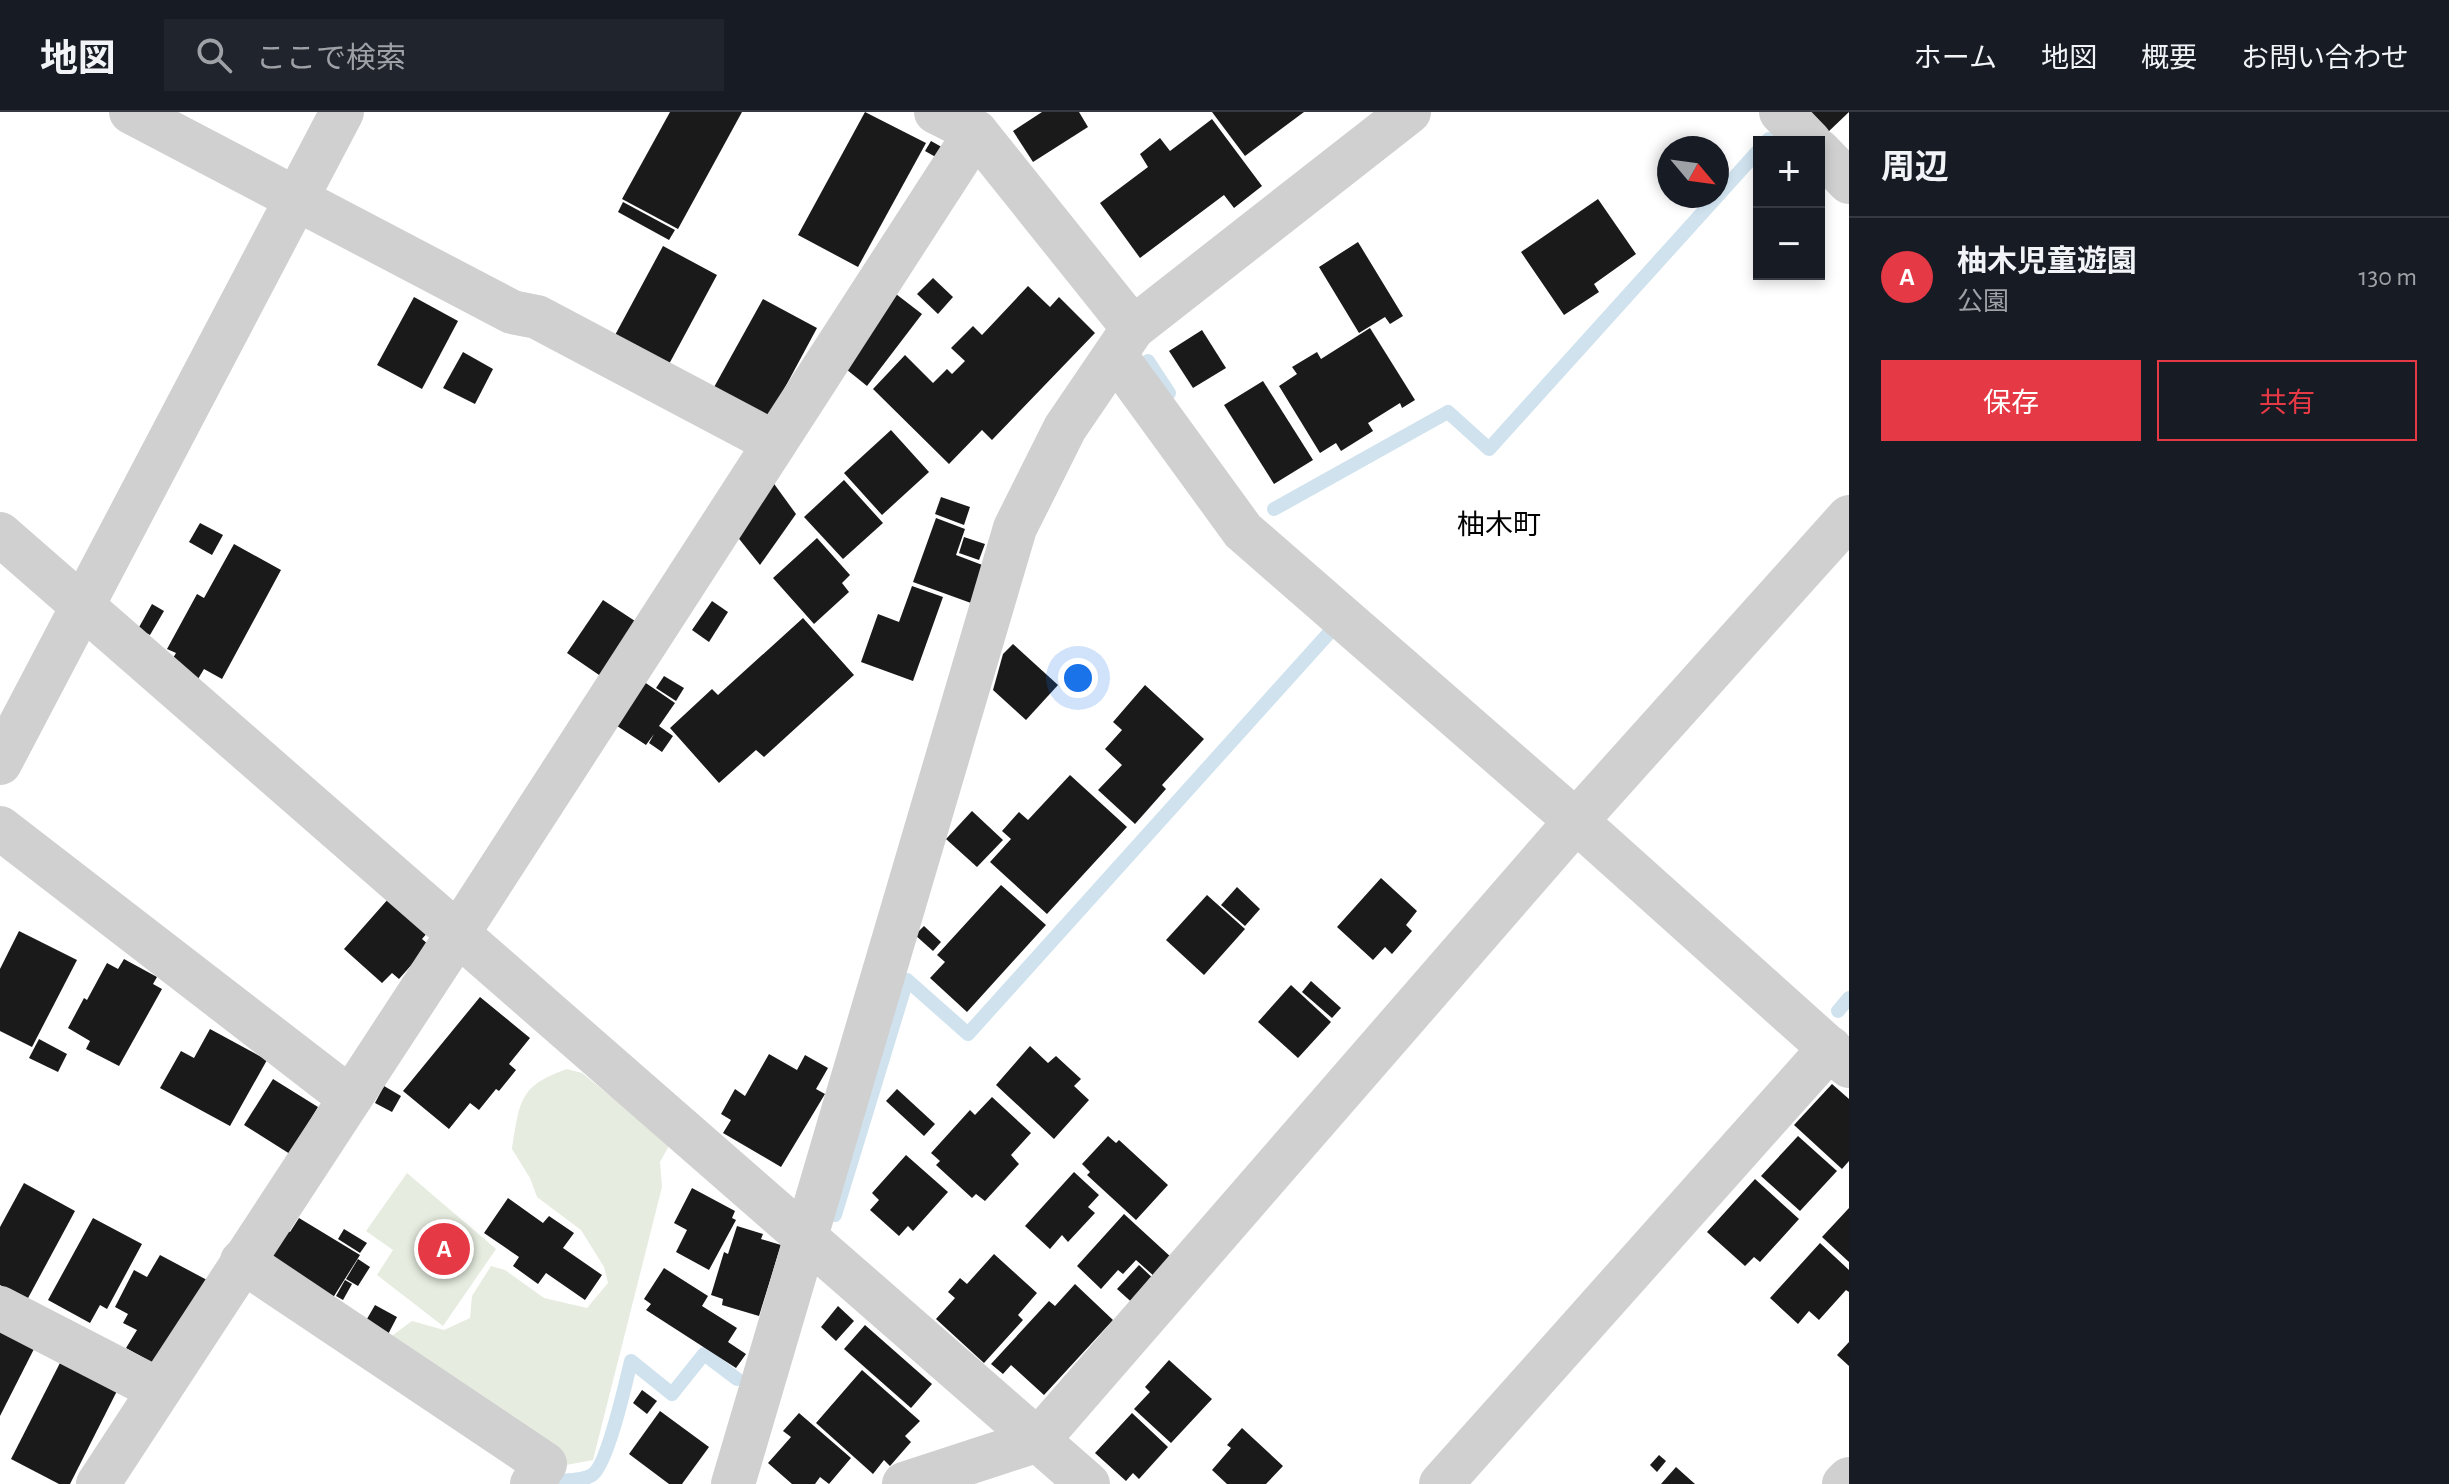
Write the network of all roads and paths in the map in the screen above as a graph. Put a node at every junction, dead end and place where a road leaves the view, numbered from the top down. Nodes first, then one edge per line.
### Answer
1 (131, 112) edge
2 (342, 112) edge
3 (936, 112) edge
4 (1409, 112) edge
5 (1781, 112) edge
6 (1362, 125) edge
7 (976, 132) junction
8 (1804, 136) edge
9 (1825, 157) edge
10 (1849, 182) edge
11 (296, 199) junction
12 (1124, 341) junction
13 (775, 443) junction
14 (1849, 517) edge
15 (0, 534) edge
16 (83, 607) junction
17 (0, 763) edge
18 (1576, 821) junction
19 (0, 828) edge
20 (457, 935) junction
21 (1839, 1057) edge
22 (350, 1098) junction
23 (807, 1238) junction
24 (242, 1261) junction
25 (0, 1308) edge
26 (159, 1390) junction
27 (1038, 1440) junction
28 (1849, 1479) edge
29 (98, 1484) edge
30 (532, 1484) edge
31 (733, 1484) edge
32 (904, 1484) edge
33 (1088, 1484) edge
34 (1441, 1484) edge
35 (1844, 1484) edge

1 - 11 street
2 - 11 street
3 - 7 street
4 - 6 street
5 - 8 street
6 - 12 street
7 - 12 street
7 - 13 street
9 - 10 street
11 - 13 street
11 - 16 street
12 - 18 street
12 - 23 street
13 - 20 street
14 - 18 street
15 - 16 street
16 - 17 street
16 - 20 street
18 - 21 street
18 - 27 street
19 - 22 street
20 - 22 street
20 - 23 street
21 - 34 street
22 - 24 street
23 - 27 street
23 - 31 street
24 - 26 street
24 - 30 street
25 - 26 street
26 - 29 street
27 - 32 street
27 - 33 street
28 - 35 street

